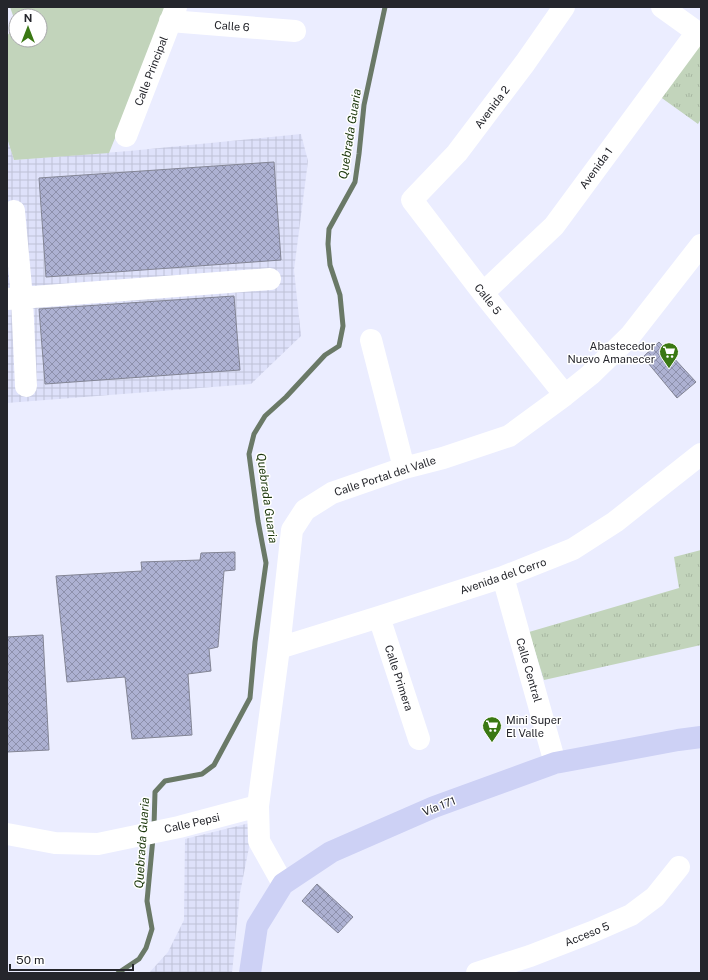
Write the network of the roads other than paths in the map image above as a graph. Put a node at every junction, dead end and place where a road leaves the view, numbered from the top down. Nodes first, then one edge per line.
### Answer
1 (564, 7) edge
2 (662, 7) edge
3 (173, 14) edge
4 (295, 31) dead end
5 (699, 34) edge
6 (126, 136) dead end
7 (412, 200) joint
8 (14, 210) dead end
9 (701, 245) edge
10 (270, 279) dead end
11 (483, 293) junction
12 (14, 298) edge
13 (370, 340) dead end
14 (26, 386) dead end
15 (565, 395) junction
16 (701, 454) edge
17 (404, 468) junction
18 (502, 577) junction
19 (379, 617) junction
20 (279, 648) junction
21 (701, 737) edge
22 (419, 739) dead end
23 (555, 763) junction
24 (258, 806) junction
25 (7, 834) edge
26 (679, 867) dead end
27 (283, 884) junction
28 (250, 973) edge
29 (477, 973) edge

1 - 7 street, Avenida 2
2 - 5 street
3 - 4 street, Calle 6
3 - 6 street, Calle Principal
5 - 11 street, Avenida 1
7 - 11 street, Calle 5
8 - 12 street
9 - 15 street, Calle Portal del Valle
10 - 12 street
11 - 15 street, Calle 5
12 - 14 street
13 - 17 street
15 - 17 street, Calle Portal del Valle
16 - 18 street, Avenida del Cerro
17 - 20 street, Calle Portal del Valle
18 - 19 street, Avenida del Cerro
18 - 23 street, Calle Central
19 - 20 street, Avenida del Cerro
19 - 22 street, Calle Primera
20 - 24 street, Calle Portal del Valle
21 - 23 main road, Vía 171
23 - 27 main road, Vía 171
24 - 25 street, Calle Pepsi
24 - 27 street, Calle Portal del Valle
26 - 29 street, Acceso 5
27 - 28 main road, Vía 171

